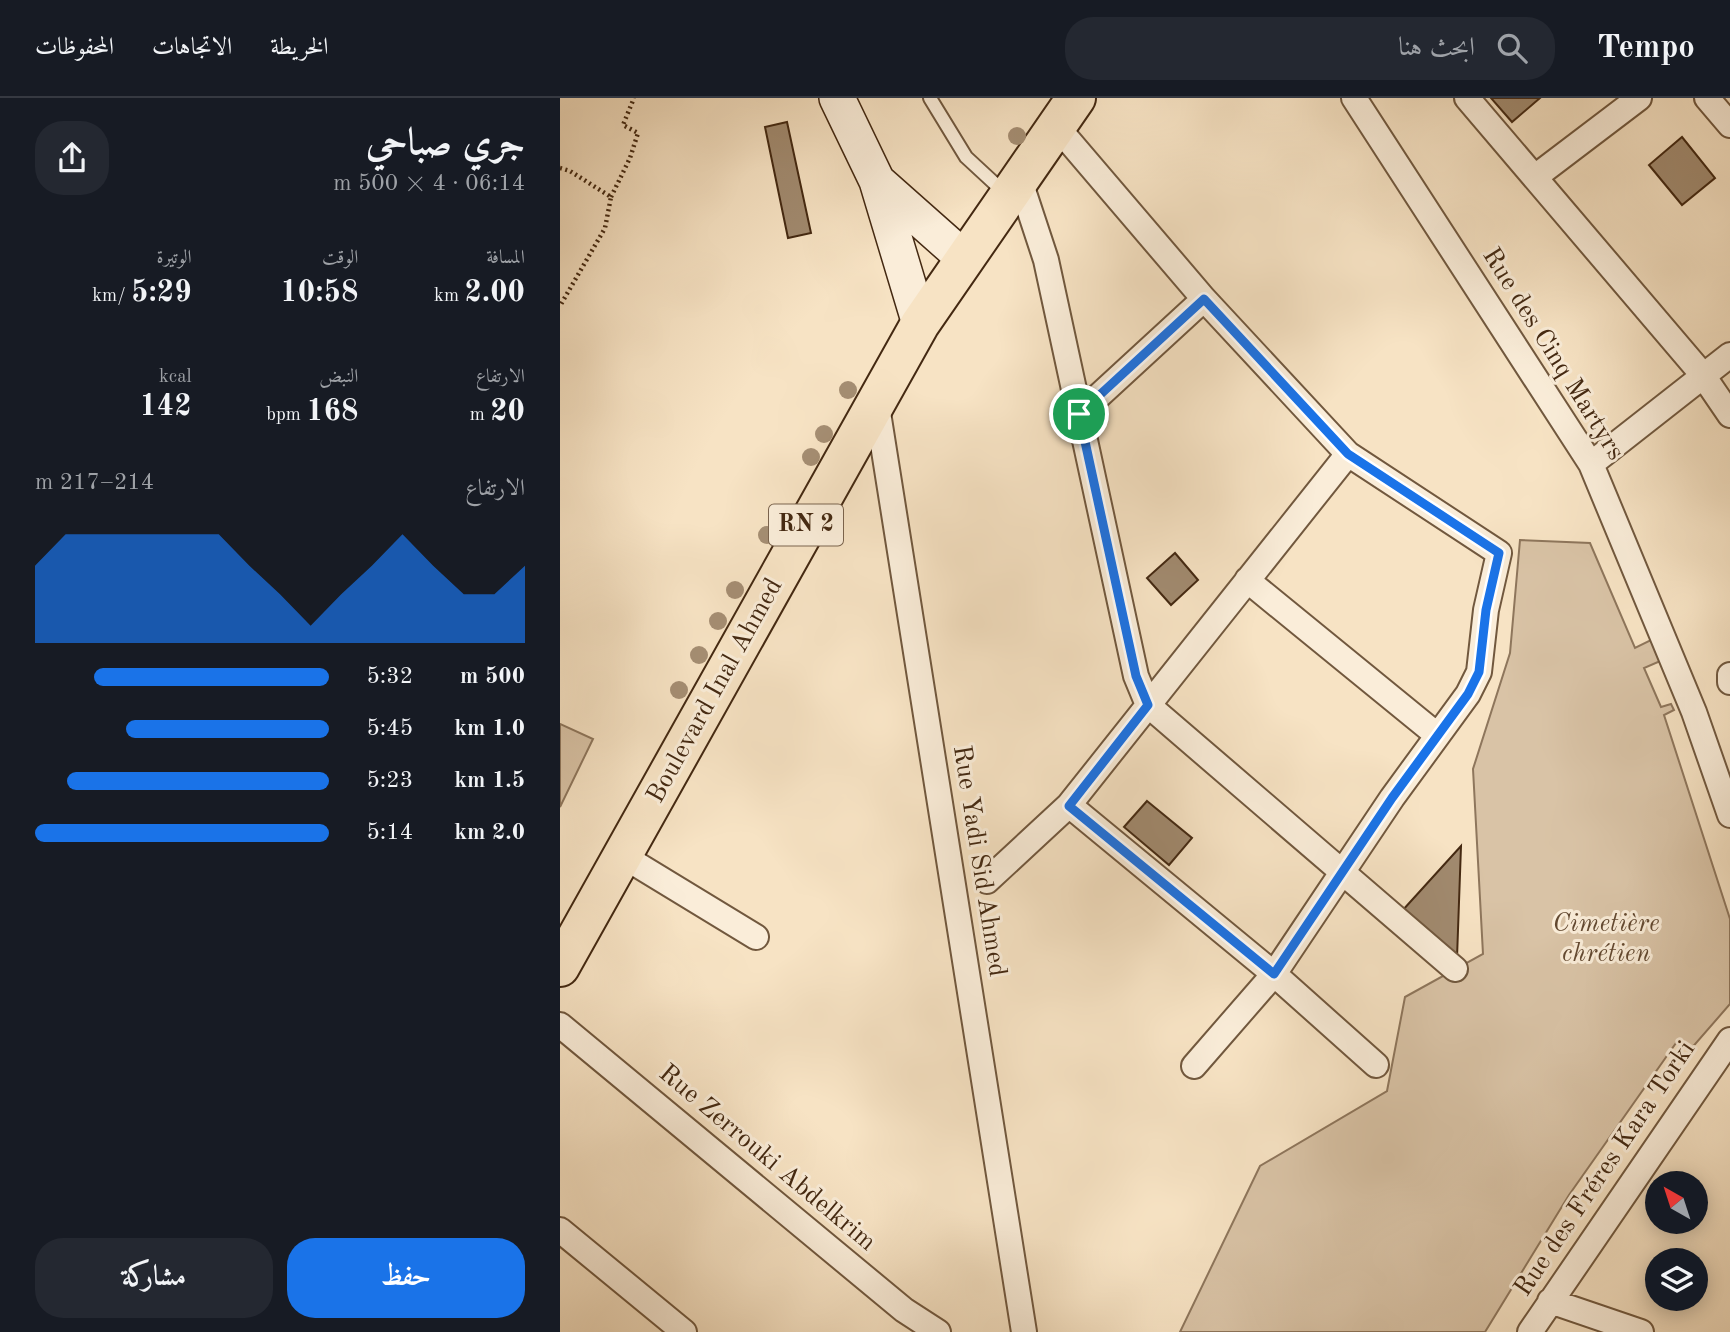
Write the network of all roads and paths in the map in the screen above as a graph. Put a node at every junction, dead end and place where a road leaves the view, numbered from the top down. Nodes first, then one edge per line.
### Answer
1 (634, 98) edge
2 (837, 98) edge
3 (930, 98) edge
4 (1354, 98) edge
5 (1467, 98) edge
6 (1639, 98) edge
7 (1707, 98) edge
8 (1067, 113) edge
9 (1730, 125) edge
10 (560, 168) edge
11 (1535, 177) junction
12 (877, 181) junction
13 (1014, 189) junction
14 (611, 197) junction
15 (965, 259) junction
16 (1204, 299) junction
17 (560, 306) edge
18 (920, 324) junction
19 (1730, 355) edge
20 (1702, 374) junction
21 (876, 400) junction
22 (1079, 414) junction
23 (1730, 415) edge
24 (1348, 454) junction
25 (1591, 464) junction
26 (1247, 580) junction
27 (1730, 675) edge
28 (1730, 682) edge
29 (1148, 705) junction
30 (1437, 734) junction
31 (1069, 806) junction
32 (1730, 815) edge
33 (623, 856) junction
34 (1343, 870) junction
35 (987, 881) dead end
36 (756, 937) dead end
37 (560, 967) edge
38 (1455, 969) dead end
39 (1274, 974) junction
40 (560, 1025) edge
41 (1730, 1040) edge
42 (1376, 1065) dead end
43 (1194, 1066) dead end
44 (560, 1230) edge
45 (1550, 1301) junction
46 (684, 1332) edge
47 (938, 1332) edge
48 (1024, 1332) edge
49 (1530, 1332) edge
50 (1641, 1332) edge

1 - 14 path
2 - 12 main road
3 - 13 lane
4 - 25 street, Rue des Cinq Martyrs
5 - 11 street
6 - 11 street
7 - 9 street
8 - 13 main road, Boulevard Inal Ahmed / RN 2
8 - 16 street
10 - 14 path
11 - 20 street
12 - 15 main road
12 - 18 main road
13 - 15 main road, Boulevard Inal Ahmed / RN 2
13 - 22 street
14 - 17 path
15 - 18 main road, Boulevard Inal Ahmed / RN 2
16 - 22 street
16 - 24 street
18 - 21 main road, Boulevard Inal Ahmed / RN 2
19 - 20 street
20 - 23 street
20 - 25 street
21 - 33 main road, Boulevard Inal Ahmed / RN 2
21 - 48 street, Rue Yadi Sid Ahmed
22 - 29 street
24 - 26 street
24 - 30 street
25 - 32 street, Rue des Cinq Martyrs
26 - 29 street
26 - 30 street
27 - 28 street
29 - 31 street
29 - 34 street
30 - 34 street
31 - 35 street
31 - 39 street
33 - 36 street
33 - 37 main road, Boulevard Inal Ahmed / RN 2
34 - 38 street
34 - 39 street
39 - 42 street
39 - 43 street
40 - 47 street, Rue Zerrouki Abdelkrim
41 - 45 street, Rue des Fréres Kara Torki
44 - 46 street
45 - 49 street, Rue des Fréres Kara Torki
45 - 50 street

